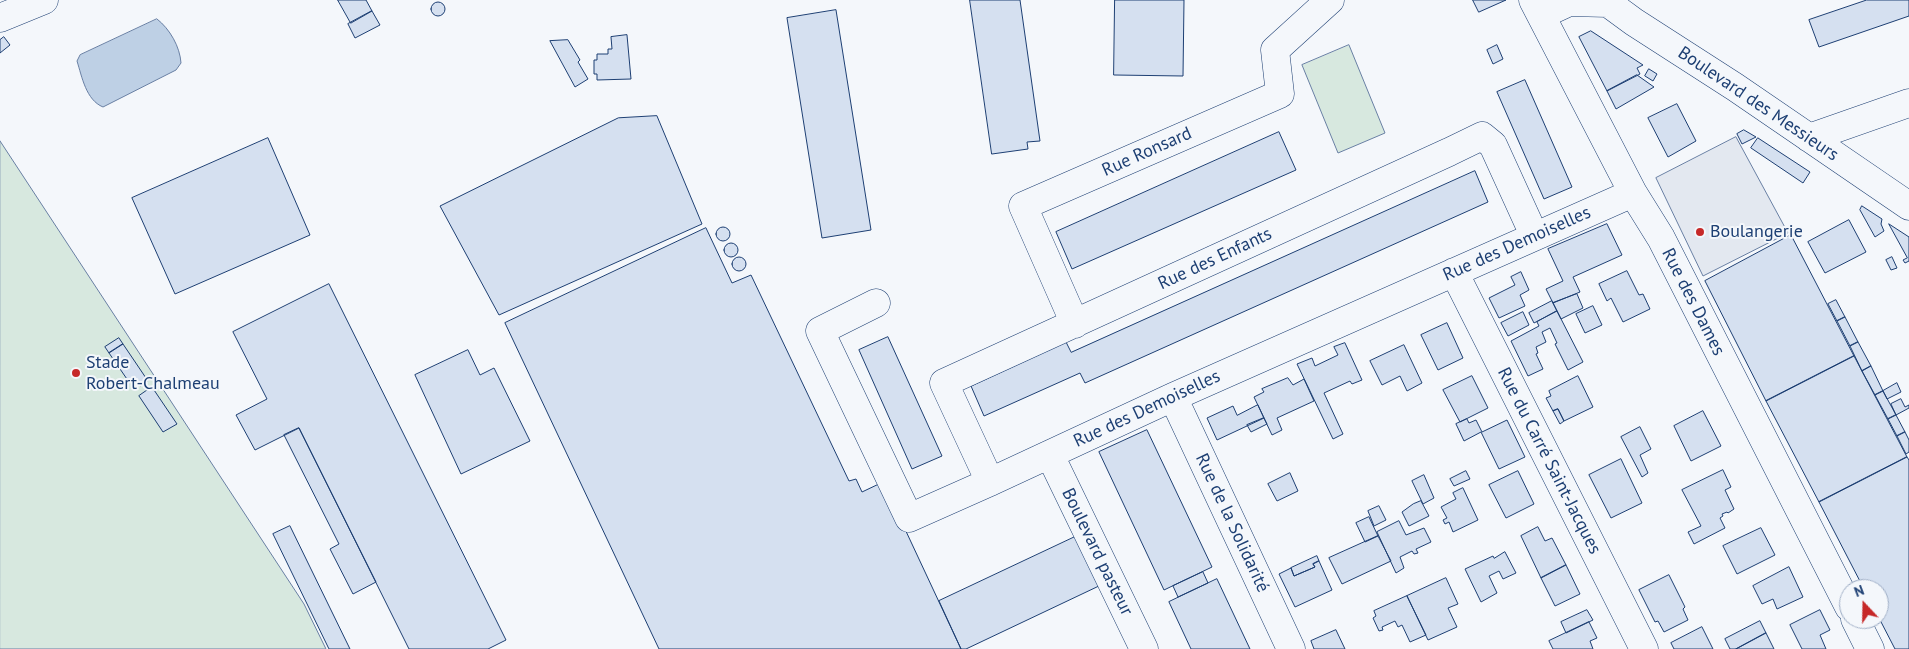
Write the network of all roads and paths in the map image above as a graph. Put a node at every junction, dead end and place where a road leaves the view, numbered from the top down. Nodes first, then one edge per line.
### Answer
1 (44, 0) edge
2 (1330, 0) edge
3 (1606, 1) edge
4 (1537, 8) edge
5 (0, 18) edge
6 (1909, 103) edge
7 (1809, 138) junction
8 (1633, 193) junction
9 (1909, 206) edge
10 (1534, 235) junction
11 (1454, 272) junction
12 (876, 302) dead end
13 (1075, 324) junction
14 (1173, 397) junction
15 (1050, 454) junction
16 (990, 482) junction
17 (1839, 586) edge
18 (1860, 629) edge
19 (1144, 649) edge
20 (1291, 649) edge
21 (1644, 649) edge
22 (1870, 649) edge

1 - 5 street
2 - 13 street, Rue Ronsard
3 - 4 street, Boulevard des Messieurs
3 - 7 street, Boulevard des Messieurs
4 - 8 street, Rue des Dames
6 - 7 street
7 - 9 street, Boulevard des Messieurs
8 - 10 street, Rue des Demoiselles
8 - 17 street, Rue des Dames
10 - 11 street, Rue des Demoiselles
10 - 13 street, Rue des Enfants
11 - 14 street, Rue des Demoiselles
11 - 21 street, Rue du Carré Saint-Jacques
12 - 16 street, Rue des Demoiselles
13 - 16 street, Rue des Enfants
14 - 15 street, Rue des Demoiselles
14 - 20 street, Rue de la Solidarité
15 - 16 street, Rue des Demoiselles
15 - 19 street, Boulevard pasteur
18 - 22 street

